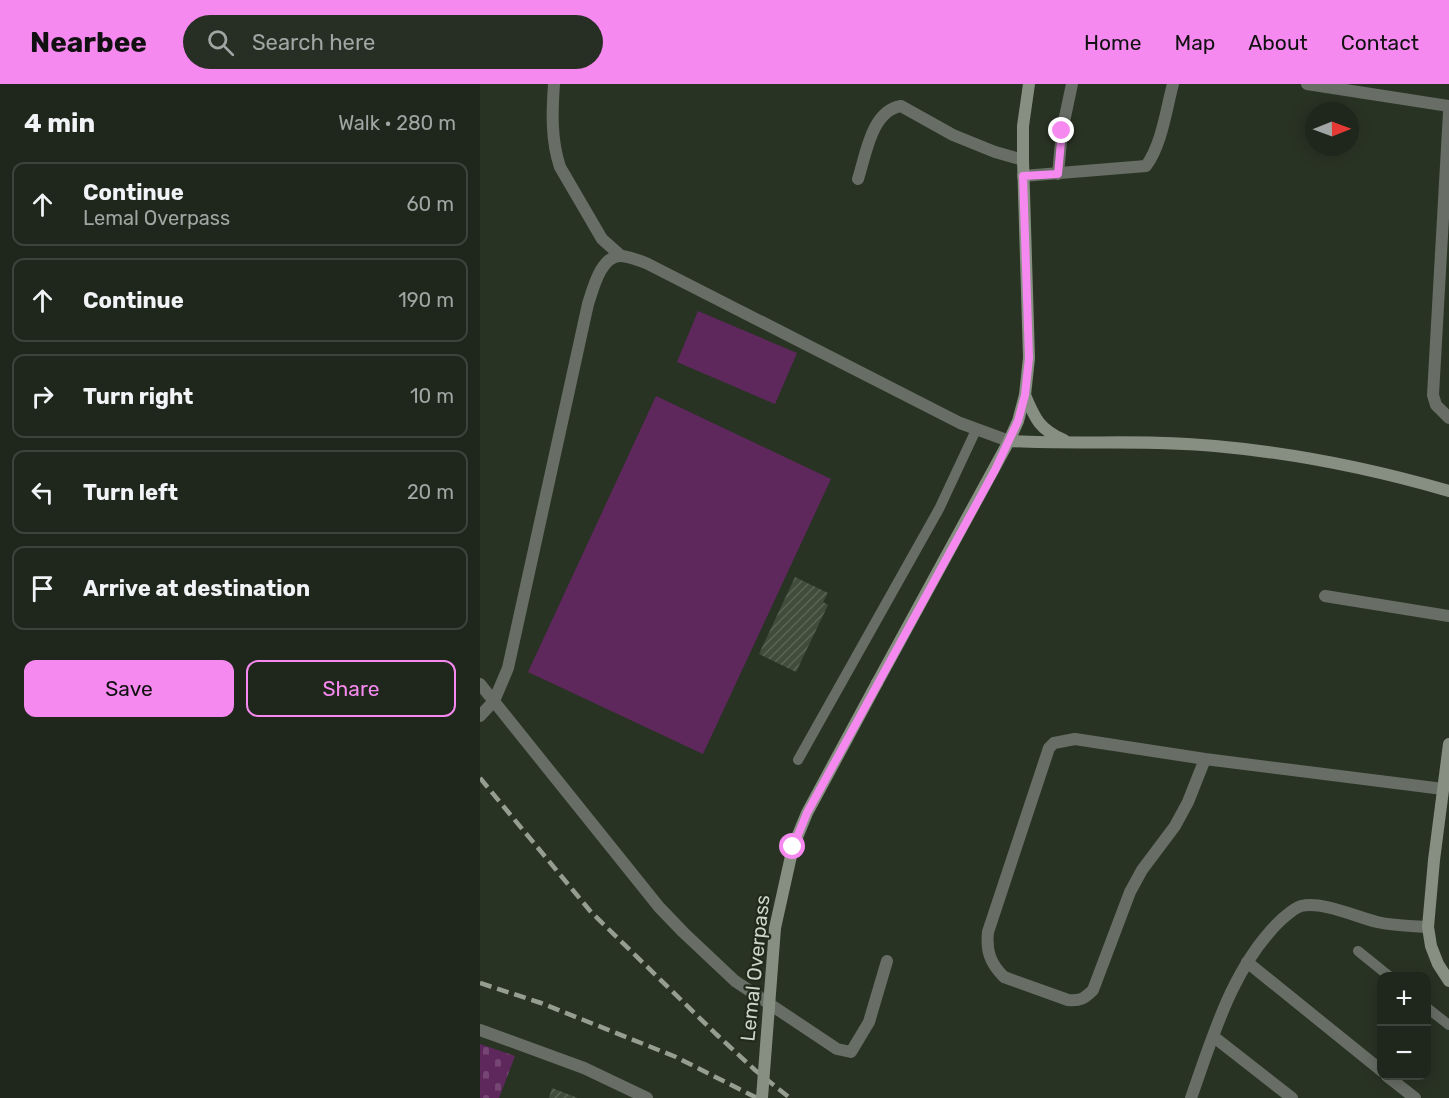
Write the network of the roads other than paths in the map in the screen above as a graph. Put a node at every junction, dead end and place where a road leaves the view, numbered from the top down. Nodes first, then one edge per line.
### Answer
1 (555, 84) edge
2 (1029, 84) edge
3 (1072, 84) edge
4 (1173, 84) edge
5 (1307, 84) edge
6 (1449, 106) edge
7 (1449, 112) edge
8 (1023, 160) junction
9 (1058, 174) junction
10 (1023, 176) junction
11 (858, 179) dead end
12 (620, 255) junction
13 (1025, 395) junction
14 (1449, 418) edge
15 (976, 430) junction
16 (1009, 441) junction
17 (1070, 442) junction
18 (1449, 491) edge
19 (1325, 597) dead end
20 (1449, 616) edge
21 (480, 684) edge
22 (494, 701) junction
23 (480, 716) edge
24 (1449, 744) edge
25 (1205, 759) junction
26 (798, 760) dead end
27 (1443, 789) junction
28 (1428, 927) junction
29 (1358, 951) dead end
30 (887, 961) dead end
31 (1247, 962) junction
32 (1384, 972) edge
33 (1449, 981) edge
34 (1431, 1011) edge
35 (1449, 1025) edge
36 (480, 1030) edge
37 (1214, 1037) junction
38 (1377, 1067) edge
39 (1392, 1080) edge
40 (647, 1098) edge
41 (762, 1098) edge
42 (1191, 1098) edge
43 (1292, 1098) edge
44 (1415, 1098) edge

1 - 12 street
2 - 8 main road, Lemal Overpass
3 - 9 street
4 - 9 street
5 - 6 street
7 - 14 street
8 - 10 main road, Lemal Overpass
8 - 11 street
9 - 10 street
10 - 13 main road, Lemal Overpass
12 - 15 street
12 - 22 street
13 - 16 main road, Lemal Overpass
13 - 17 main road
15 - 16 street
15 - 26 lane
16 - 17 main road
16 - 41 main road, Lemal Overpass, bridge
17 - 18 main road
19 - 20 street
21 - 22 street
22 - 23 street
22 - 30 street
24 - 27 main road
25 - 25 street
25 - 27 street
27 - 28 main road
28 - 31 street
28 - 33 main road
29 - 32 lane
31 - 37 street
31 - 38 street
34 - 35 lane
36 - 40 street
37 - 42 street
37 - 43 street
39 - 44 street

